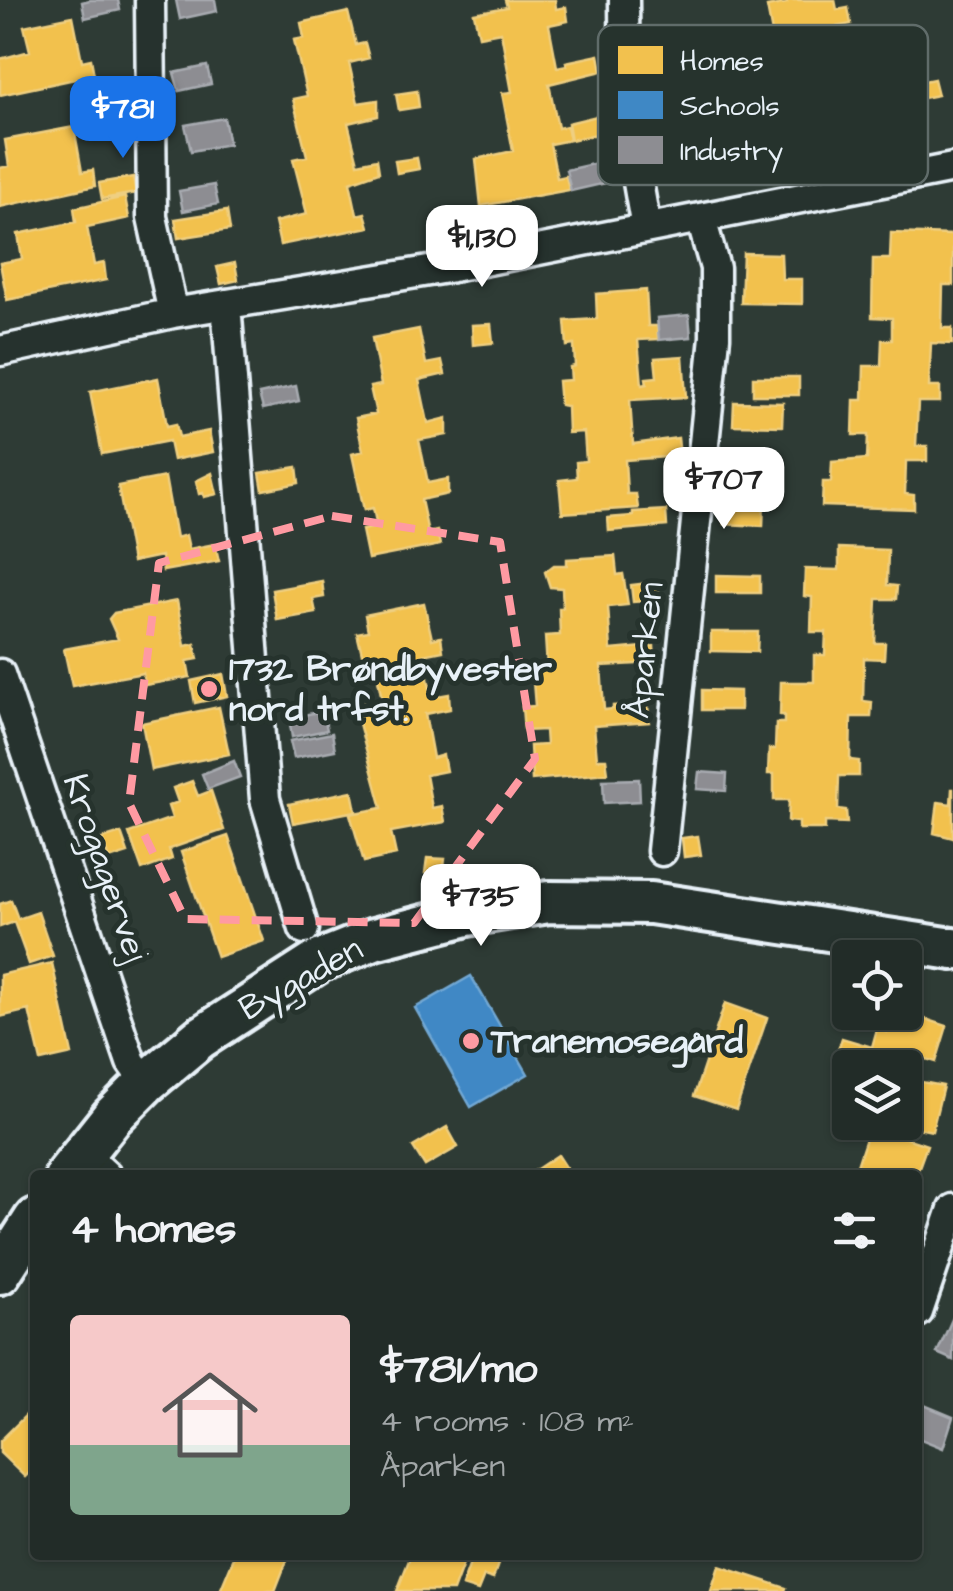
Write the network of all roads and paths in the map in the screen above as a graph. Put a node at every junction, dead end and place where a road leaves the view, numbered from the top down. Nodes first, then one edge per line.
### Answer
1 (150, 0) edge
2 (624, 0) edge
3 (624, 25) edge
4 (953, 168) edge
5 (928, 173) edge
6 (638, 185) edge
7 (869, 185) edge
8 (701, 219) junction
9 (646, 228) junction
10 (226, 304) junction
11 (174, 313) junction
12 (0, 351) edge
13 (1, 678) edge
14 (662, 851) dead end
15 (304, 928) dead end
16 (953, 949) edge
17 (146, 1083) junction
18 (85, 1168) edge
19 (953, 1209) edge
20 (30, 1227) edge
21 (0, 1273) edge
22 (922, 1300) edge

1 - 11 street
2 - 3 street
4 - 5 street
6 - 9 street
7 - 8 street
8 - 9 street
8 - 14 street, Åparken
9 - 10 street
10 - 11 street
10 - 15 street
11 - 12 street
13 - 17 street, Krogagervej
16 - 17 street, Bygaden
17 - 18 street, Bygaden
19 - 22 street
20 - 21 street

